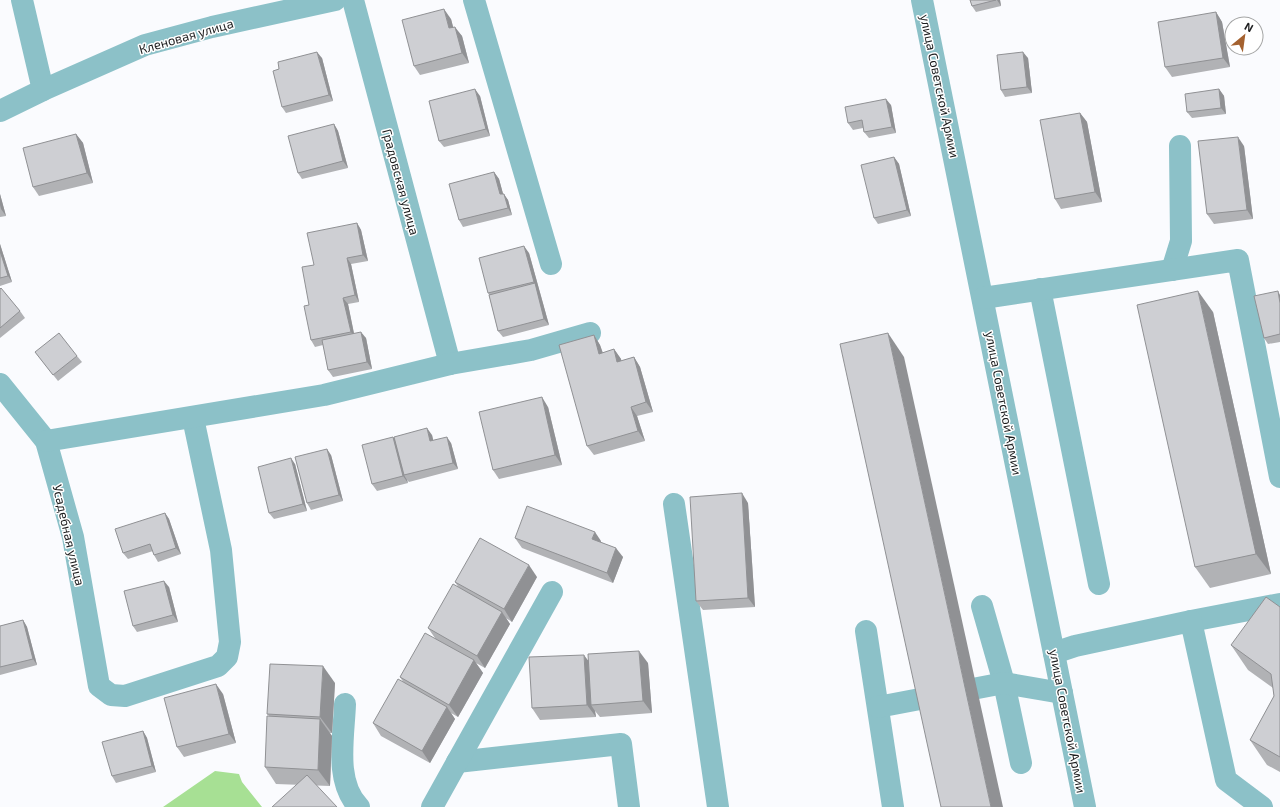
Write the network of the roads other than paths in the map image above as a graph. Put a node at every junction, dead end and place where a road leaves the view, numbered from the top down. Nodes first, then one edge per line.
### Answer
1 (22, 0) edge
2 (335, 0) edge
3 (353, 0) edge
4 (474, 0) edge
5 (922, 0) edge
6 (43, 90) junction
7 (0, 111) edge
8 (1180, 146) dead end
9 (551, 264) dead end
10 (1172, 270) junction
11 (1040, 289) junction
12 (983, 298) junction
13 (590, 333) dead end
14 (450, 364) junction
15 (0, 384) edge
16 (192, 418) junction
17 (46, 440) junction
18 (1280, 477) edge
19 (674, 504) dead end
20 (1100, 584) dead end
21 (552, 592) dead end
22 (1280, 604) edge
23 (982, 606) dead end
24 (1191, 621) junction
25 (866, 632) dead end
26 (1054, 653) junction
27 (1004, 683) junction
28 (1062, 693) junction
29 (346, 704) dead end
30 (878, 707) junction
31 (457, 762) junction
32 (1021, 763) dead end
33 (359, 807) edge
34 (432, 807) edge
35 (629, 807) edge
36 (718, 807) edge
37 (894, 807) edge
38 (1085, 807) edge
39 (1262, 807) edge

1 - 6 street
2 - 6 street, Кленовая улица
3 - 14 street, Градовская улица
4 - 9 street
5 - 12 street, улица Советской Армии
6 - 7 street, Кленовая улица
8 - 10 street
10 - 11 street
10 - 18 street
11 - 12 street
11 - 20 street
12 - 26 street, улица Советской Армии
13 - 14 street
14 - 16 street
15 - 17 street, Усадебная улица
16 - 17 street
16 - 17 street, Усадебная улица
19 - 36 street
21 - 31 street
22 - 24 street
23 - 27 street
24 - 26 street
24 - 39 street
25 - 30 street
26 - 28 street, улица Советской Армии
27 - 28 street
27 - 30 street
27 - 32 street
28 - 38 street, улица Советской Армии
29 - 33 street
30 - 37 street
31 - 34 street
31 - 35 street

